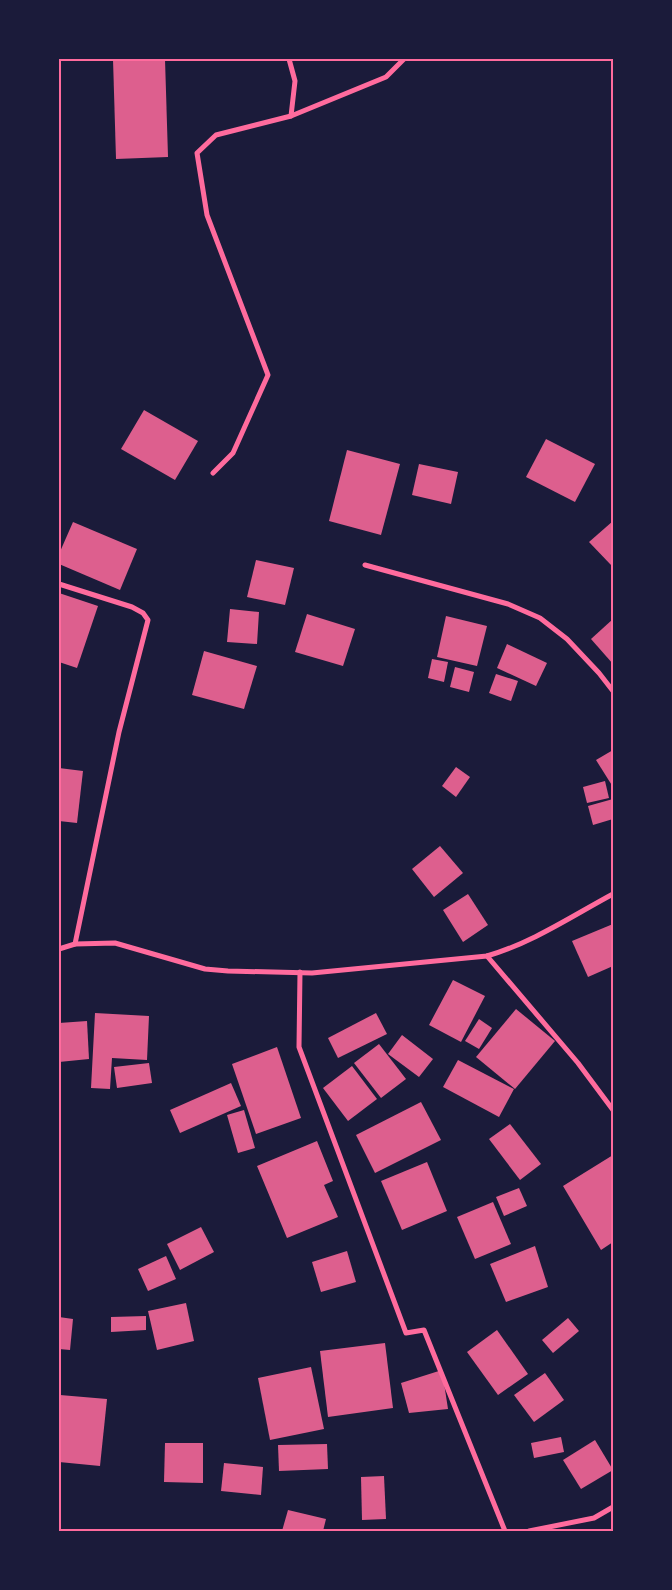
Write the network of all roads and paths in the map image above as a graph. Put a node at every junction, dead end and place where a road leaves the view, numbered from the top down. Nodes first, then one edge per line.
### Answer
1 (289, 59) edge
2 (404, 59) edge
3 (292, 116) junction
4 (213, 473) dead end
5 (365, 565) dead end
6 (59, 584) edge
7 (613, 691) edge
8 (613, 894) edge
9 (75, 944) junction
10 (59, 949) edge
11 (487, 956) junction
12 (300, 972) junction
13 (613, 1110) edge
14 (613, 1507) edge
15 (505, 1531) edge
16 (528, 1531) edge

1 - 3 street
2 - 3 street
3 - 4 street
5 - 7 street
6 - 9 street
8 - 11 street
9 - 10 street
9 - 12 street
11 - 12 street
11 - 13 street
12 - 15 street
14 - 16 street

